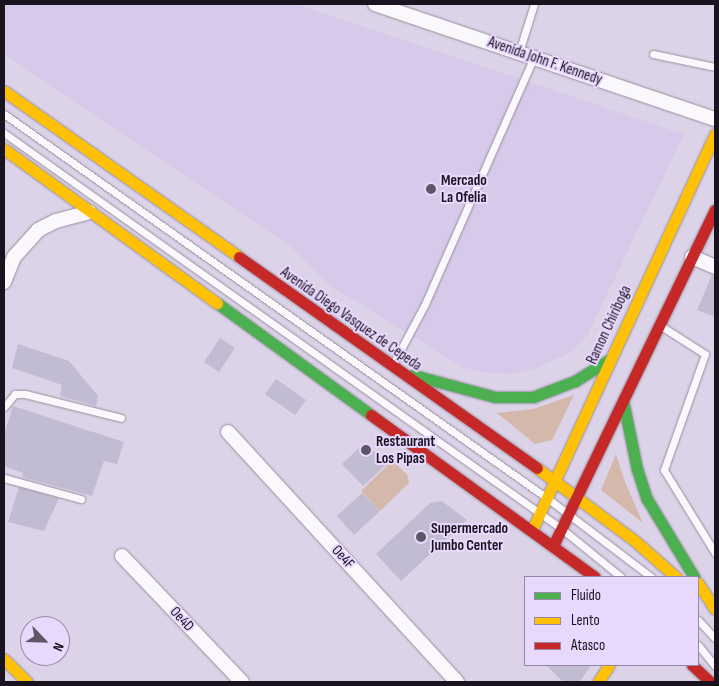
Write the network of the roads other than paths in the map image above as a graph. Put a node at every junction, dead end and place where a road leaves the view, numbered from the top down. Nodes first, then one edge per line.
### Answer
1 (375, 4) edge
2 (534, 4) edge
3 (518, 52) junction
4 (653, 54) dead end
5 (534, 58) junction
6 (715, 66) edge
7 (4, 91) edge
8 (4, 114) edge
9 (715, 119) edge
10 (4, 133) edge
11 (715, 134) edge
12 (4, 149) edge
13 (715, 210) edge
14 (90, 212) junction
15 (692, 257) junction
16 (715, 267) edge
17 (4, 282) edge
18 (658, 324) junction
19 (609, 360) junction
20 (396, 369) junction
21 (623, 400) junction
22 (4, 407) edge
23 (121, 418) dead end
24 (228, 432) dead end
25 (4, 478) edge
26 (554, 480) junction
27 (547, 498) junction
28 (578, 498) junction
29 (81, 499) dead end
30 (540, 514) junction
31 (570, 515) junction
32 (562, 529) junction
33 (532, 530) junction
34 (553, 546) junction
35 (715, 553) edge
36 (122, 556) dead end
37 (594, 576) edge
38 (620, 576) edge
39 (649, 576) edge
40 (675, 576) edge
41 (693, 576) edge
42 (699, 585) edge
43 (699, 599) edge
44 (715, 609) edge
45 (715, 614) edge
46 (699, 621) edge
47 (715, 638) edge
48 (699, 646) edge
49 (4, 659) edge
50 (608, 666) edge
51 (693, 666) edge
52 (715, 666) edge
53 (27, 682) edge
54 (242, 682) edge
55 (457, 682) edge
56 (598, 682) edge
57 (710, 682) edge

1 - 3 street, Avenida John F. Kennedy
2 - 3 lane
3 - 5 street, Avenida John F. Kennedy
4 - 6 lane
5 - 9 street, Avenida John F. Kennedy
5 - 20 lane
7 - 20 main road, Avenida Diego Vasquez de Cepeda
8 - 27 lane
10 - 30 lane
11 - 19 main road, Ramon Chiriboga
12 - 14 main road
13 - 15 main road
14 - 17 street
14 - 33 main road
15 - 16 street
15 - 18 main road
18 - 21 main road
18 - 35 lane
19 - 20 main road
19 - 26 main road, Ramon Chiriboga
20 - 26 main road, Avenida Diego Vasquez de Cepeda
21 - 28 main road
21 - 41 main road
22 - 23 lane
24 - 55 street, Oe4F
25 - 29 lane
26 - 27 main road, Ramon Chiriboga
26 - 28 main road, Avenida Diego Vasquez de Cepeda
27 - 30 main road, Ramon Chiriboga
27 - 31 lane
28 - 31 main road
28 - 40 main road, Avenida Diego Vasquez de Cepeda
30 - 32 lane
30 - 33 main road, Ramon Chiriboga
31 - 32 main road
31 - 39 lane
32 - 34 main road
32 - 38 lane
33 - 34 main road
34 - 37 main road
36 - 54 street, Oe4D
42 - 44 main road
43 - 45 main road
46 - 47 lane
48 - 52 lane
49 - 53 main road
50 - 56 main road
51 - 57 main road

